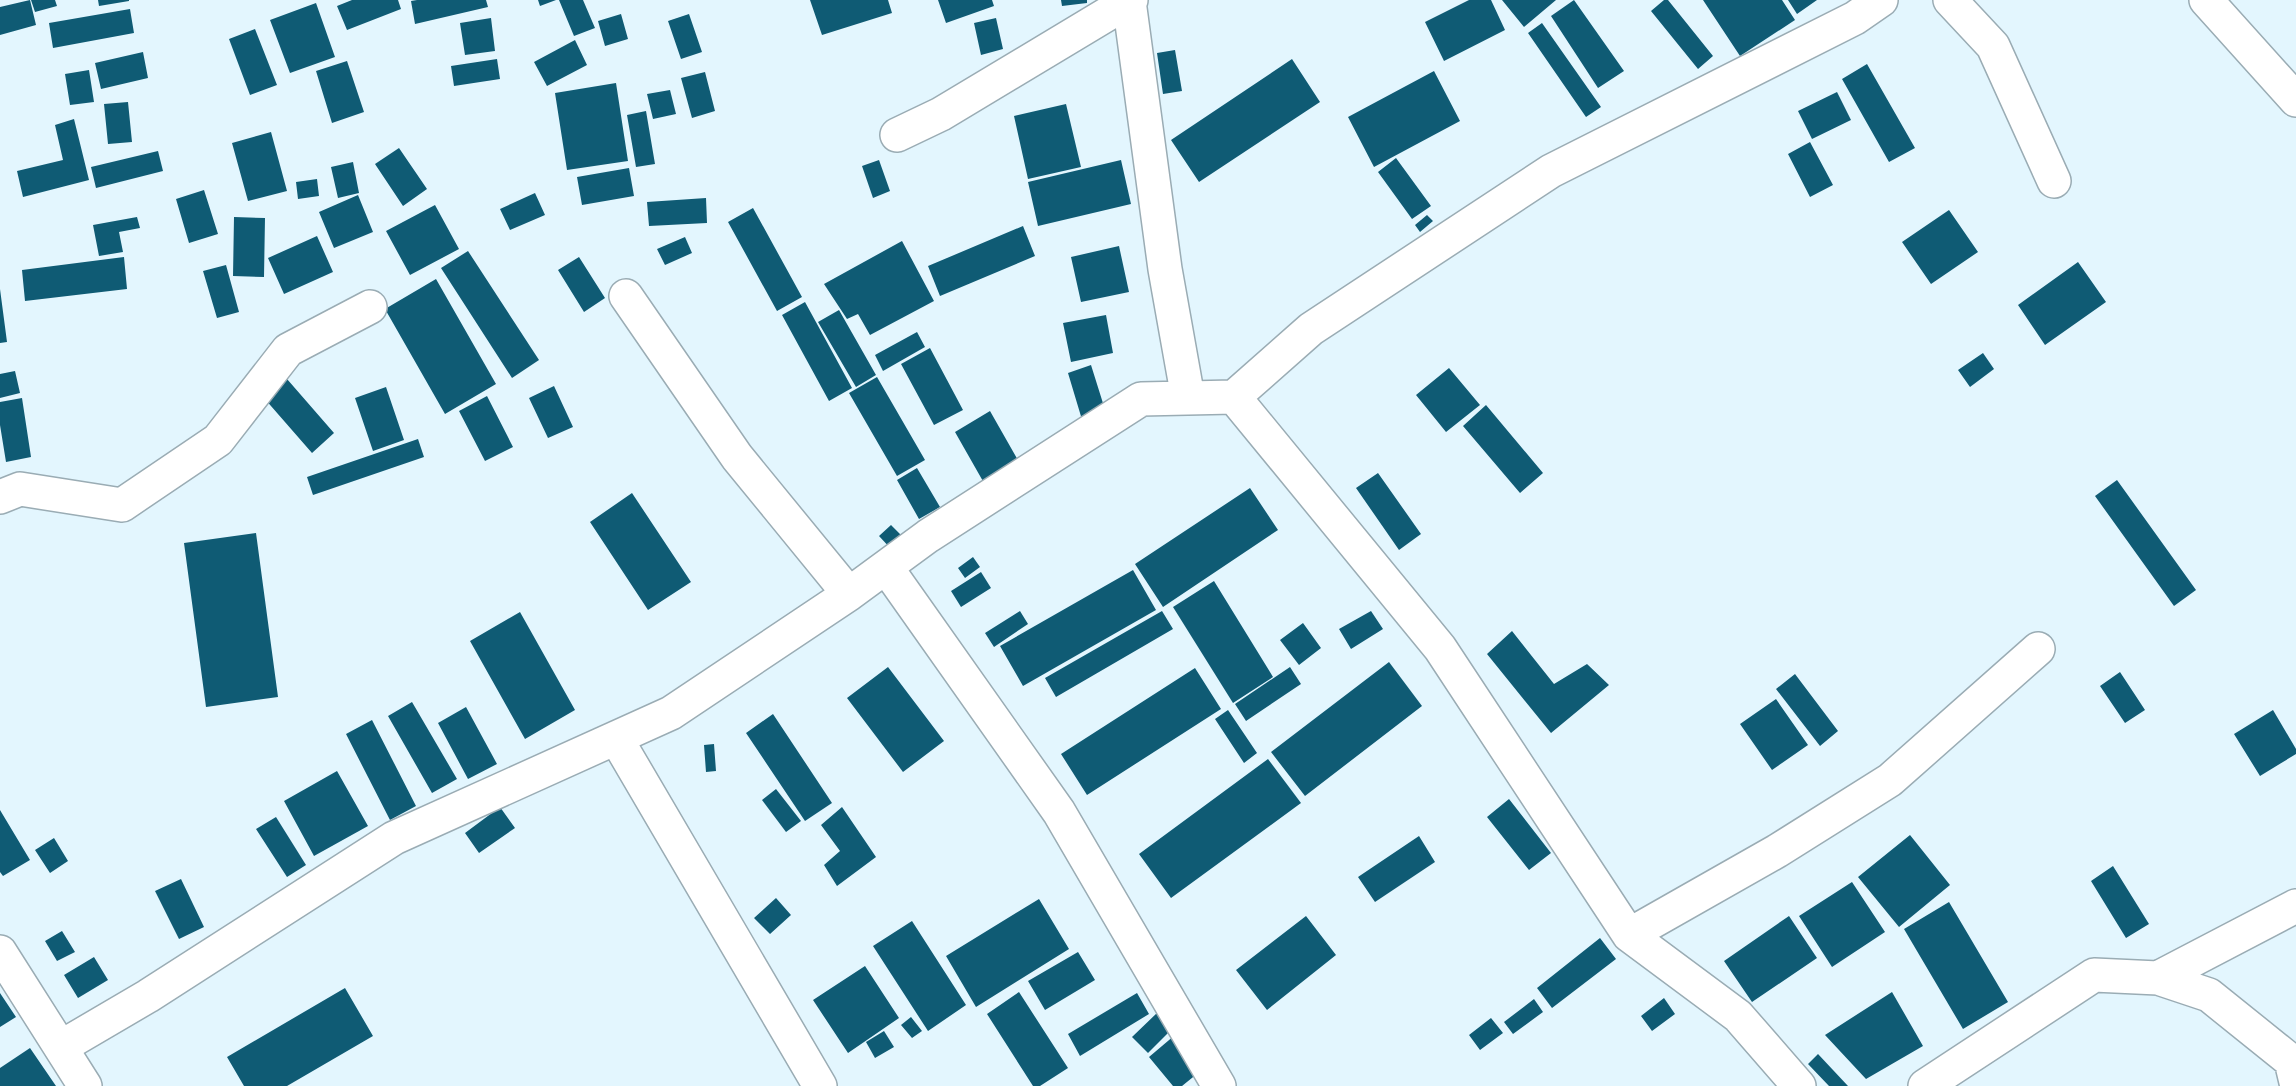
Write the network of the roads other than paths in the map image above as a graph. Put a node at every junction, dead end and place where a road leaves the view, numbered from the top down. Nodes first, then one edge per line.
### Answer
1 (1881, 0) edge
2 (1950, 0) edge
3 (2206, 0) edge
4 (1130, 1) edge
5 (2296, 100) edge
6 (897, 135) dead end
7 (2054, 181) dead end
8 (626, 296) dead end
9 (370, 307) dead end
10 (1188, 398) junction
11 (1234, 398) junction
12 (0, 497) edge
13 (886, 567) junction
14 (849, 594) junction
15 (2038, 649) dead end
16 (616, 738) junction
17 (2296, 906) edge
18 (1629, 935) junction
19 (0, 952) edge
20 (2158, 978) junction
21 (61, 1047) junction
22 (2296, 1082) edge
23 (85, 1086) edge
24 (820, 1086) edge
25 (1219, 1086) edge
26 (1799, 1086) edge
27 (1925, 1086) edge

1 - 11 street
2 - 7 street
3 - 5 street
4 - 6 street
4 - 10 street
8 - 14 street
9 - 12 street
10 - 11 street
10 - 13 street
11 - 18 street
13 - 14 street
13 - 25 street
14 - 16 street
15 - 18 street
16 - 21 street
16 - 24 street
17 - 20 street
18 - 26 street
19 - 21 street
20 - 22 street
20 - 27 street
21 - 23 street

